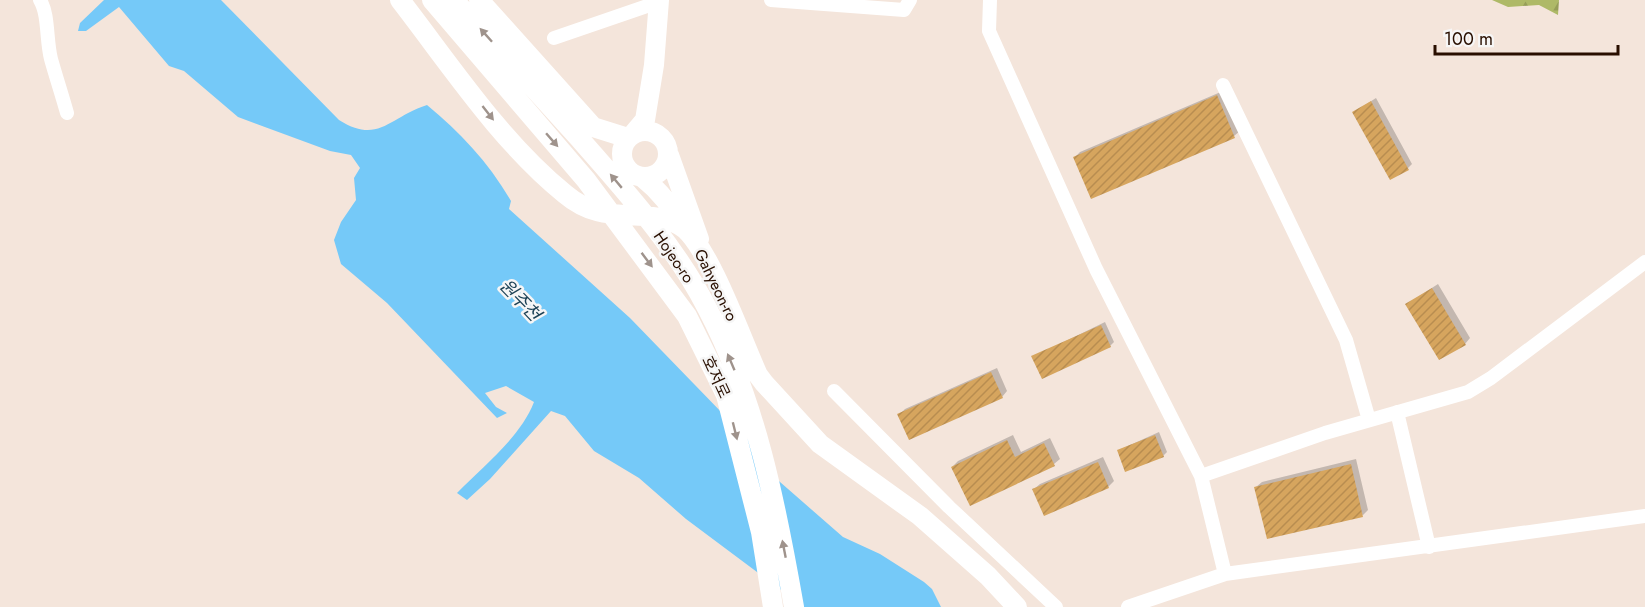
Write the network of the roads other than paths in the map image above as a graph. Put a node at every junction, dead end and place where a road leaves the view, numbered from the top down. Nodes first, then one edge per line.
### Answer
1 (40, 0) edge
2 (400, 0) edge
3 (432, 0) edge
4 (454, 0) edge
5 (479, 0) edge
6 (771, 0) edge
7 (910, 0) edge
8 (990, 0) edge
9 (659, 1) edge
10 (554, 38) dead end
11 (654, 65) junction
12 (1223, 85) dead end
13 (67, 113) dead end
14 (631, 136) junction
15 (667, 147) junction
16 (642, 177) junction
17 (684, 228) junction
18 (705, 256) junction
19 (1645, 262) edge
20 (834, 391) dead end
21 (1397, 412) junction
22 (1369, 420) junction
23 (1200, 476) junction
24 (1645, 516) edge
25 (1428, 547) junction
26 (1225, 574) junction
27 (773, 607) edge
28 (794, 607) edge
29 (1017, 607) edge
30 (1056, 607) edge
31 (1128, 607) edge

1 - 13 street
2 -> 17 street
3 -> 27 street, 호저로
28 -> 4 street, Hojeo-ro
5 - 14 street
6 - 7 street
8 - 23 street
9 - 10 street
9 - 11 street
11 - 14 street
11 - 15 street
12 - 22 street
14 - 15 street
14 - 16 street
15 - 16 street
15 - 18 street
16 - 17 street, Gahyeon-ro
17 - 18 street, Gahyeon-ro
18 - 29 street, Gahyeon-ro
19 - 21 street
20 - 30 street
21 - 22 street
21 - 25 street
22 - 23 street
23 - 26 street
24 - 25 street
25 - 26 street
26 - 31 street

